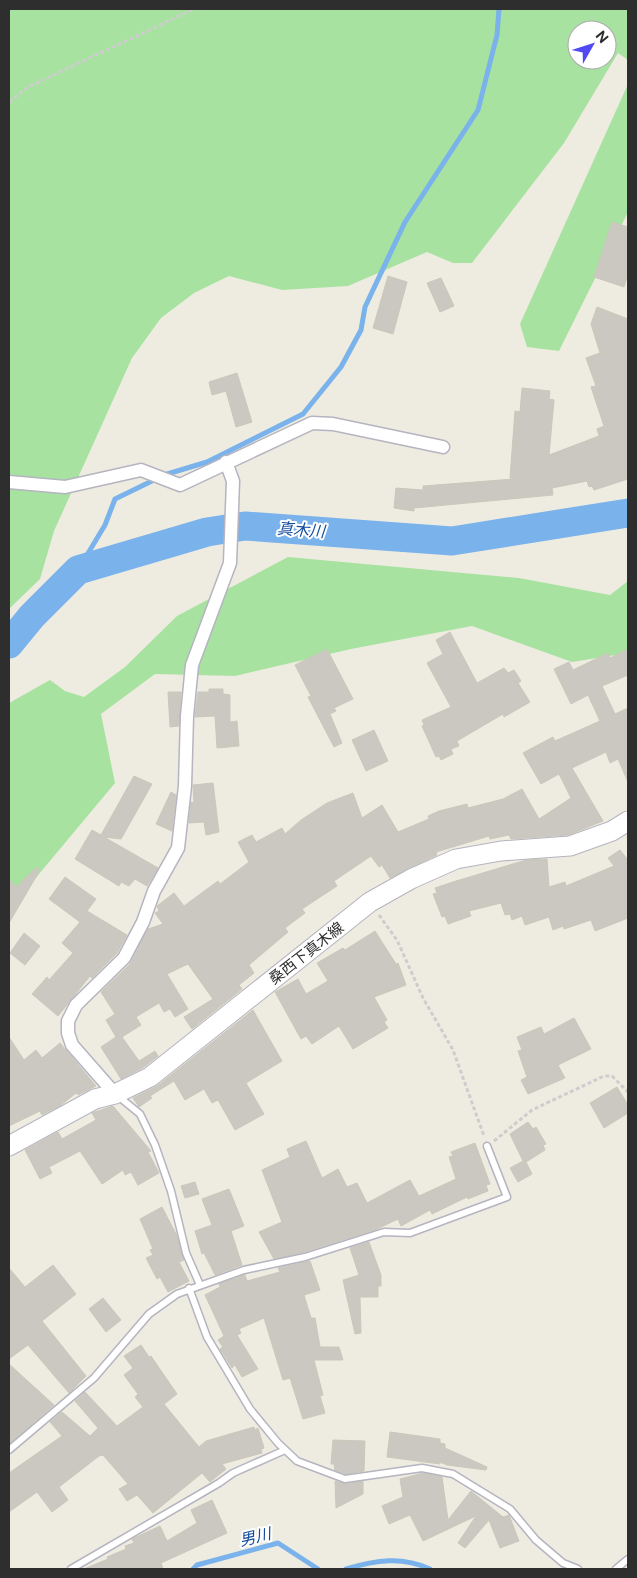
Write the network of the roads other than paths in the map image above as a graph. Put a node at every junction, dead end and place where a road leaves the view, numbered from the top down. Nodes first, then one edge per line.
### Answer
1 (443, 447) dead end
2 (226, 462) junction
3 (9, 482) edge
4 (628, 821) edge
5 (115, 1094) junction
6 (9, 1146) edge
7 (487, 1146) road end
8 (200, 1284) junction
9 (189, 1288) junction
10 (9, 1450) edge
11 (285, 1450) junction
12 (628, 1559) edge
13 (70, 1569) edge
14 (578, 1569) edge
15 (616, 1569) edge

1 - 2 street
2 - 3 street
2 - 5 street
4 - 5 main road, 桑西下真木線
5 - 6 main road, 桑西下真木線
5 - 8 lane
7 - 8 lane
8 - 9 lane
9 - 10 lane
9 - 11 lane
11 - 13 lane
11 - 14 lane
12 - 15 lane

